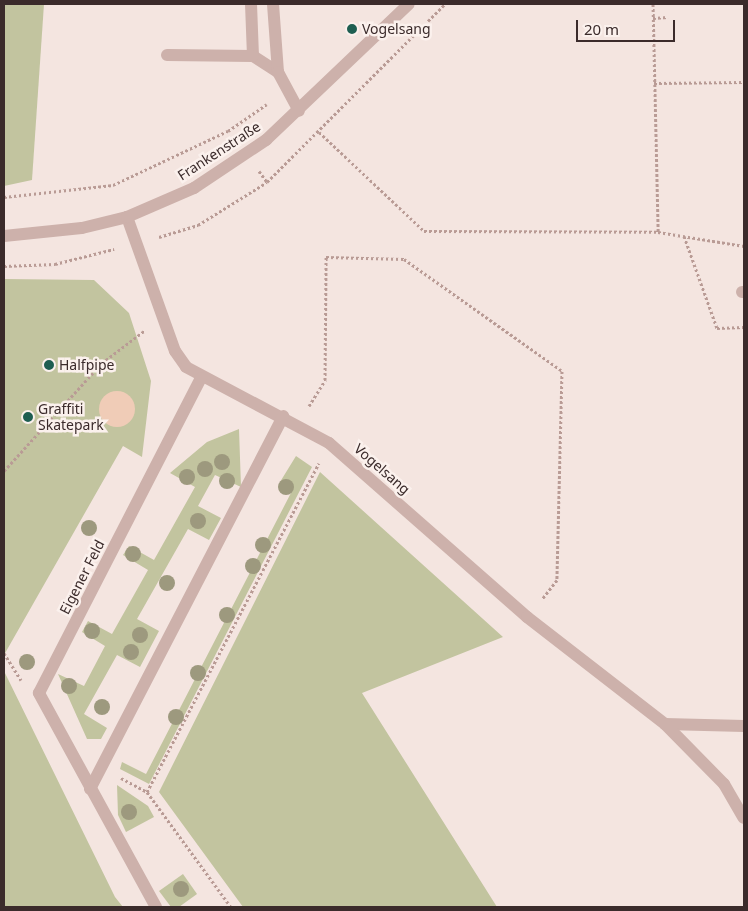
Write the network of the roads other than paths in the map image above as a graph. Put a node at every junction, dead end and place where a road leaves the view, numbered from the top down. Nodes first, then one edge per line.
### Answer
1 (251, 4) edge
2 (273, 4) edge
3 (409, 4) edge
4 (167, 55) dead end
5 (253, 56) junction
6 (278, 72) junction
7 (299, 111) junction
8 (127, 217) junction
9 (4, 236) edge
10 (201, 378) junction
11 (283, 416) junction
12 (665, 724) junction
13 (744, 726) edge
14 (90, 789) junction
15 (744, 818) edge
16 (156, 907) edge

1 - 5 street
2 - 6 street
3 - 7 street, Frankenstraße
4 - 5 street
5 - 6 street
6 - 7 street
7 - 8 street, Frankenstraße
8 - 9 street, Frankenstraße
8 - 10 street, Vogelsang
10 - 11 street, Vogelsang
10 - 14 street, Eigener Feld
11 - 12 street, Vogelsang
11 - 14 street
12 - 13 street
12 - 15 street, Vogelsang
14 - 16 street, Eigener Feld

